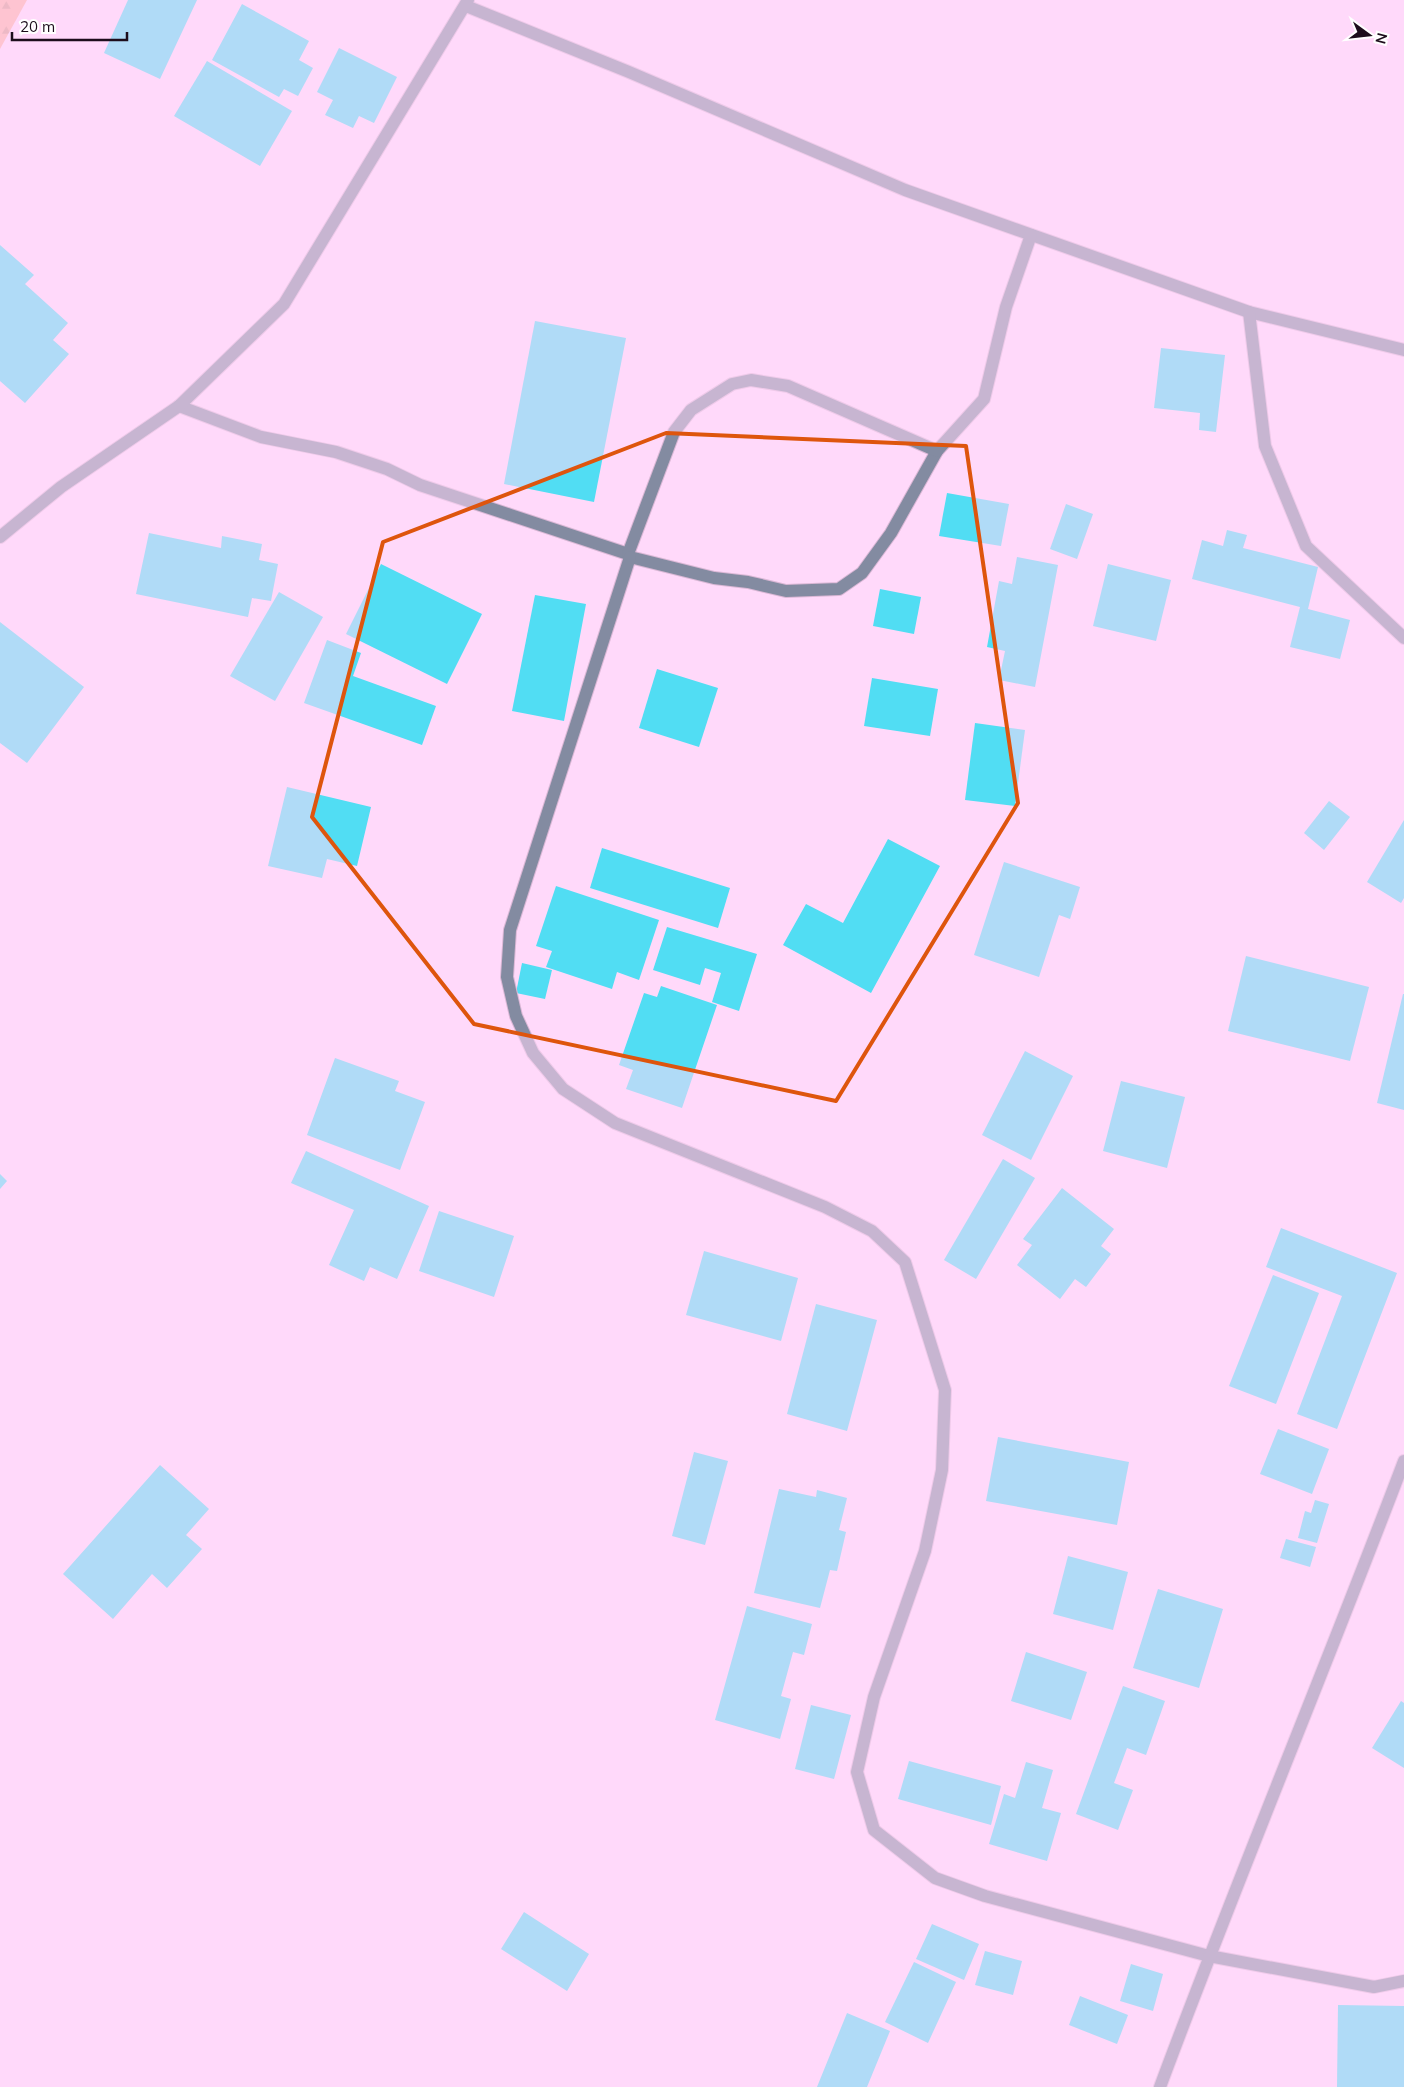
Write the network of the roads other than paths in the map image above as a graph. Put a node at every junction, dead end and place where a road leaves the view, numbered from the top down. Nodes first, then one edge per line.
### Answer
1 (467, 3) edge
2 (1031, 235) junction
3 (1249, 312) junction
4 (1404, 350) edge
5 (179, 406) junction
6 (937, 451) junction
7 (0, 537) edge
8 (629, 555) junction
9 (1404, 638) edge
10 (1404, 1461) edge
11 (1209, 1956) junction
12 (1404, 1981) edge
13 (1160, 2087) edge

1 - 2 street
1 - 5 street
2 - 3 street
2 - 6 street
3 - 4 street
3 - 9 street
5 - 7 street
5 - 8 street
6 - 8 street
6 - 8 street
8 - 11 street
10 - 11 street
11 - 12 street
11 - 13 street

